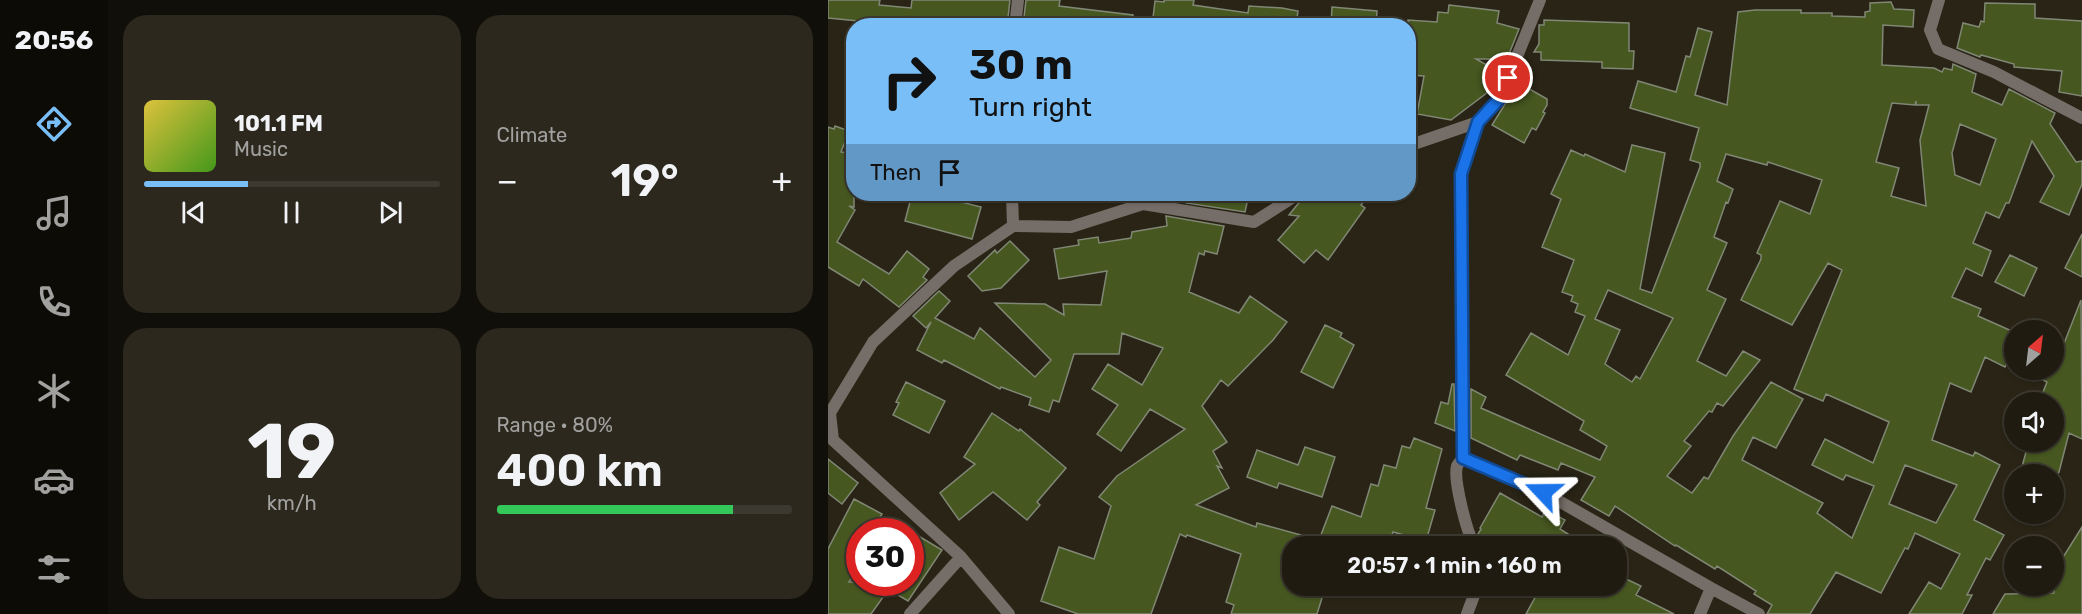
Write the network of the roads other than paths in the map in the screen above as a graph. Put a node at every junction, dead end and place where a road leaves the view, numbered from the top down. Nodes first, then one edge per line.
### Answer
1 (1018, 0) edge
2 (1540, 0) edge
3 (1939, 0) edge
4 (1016, 18) edge
5 (2082, 118) edge
6 (1478, 122) junction
7 (1416, 143) edge
8 (1012, 201) edge
9 (1287, 201) edge
10 (1013, 226) junction
11 (829, 412) edge
12 (1463, 458) junction
13 (1469, 536) edge
14 (962, 557) junction
15 (1711, 588) junction
16 (1474, 596) edge
17 (910, 614) edge
18 (1010, 614) edge
19 (1467, 614) edge
20 (1700, 614) edge
21 (1758, 614) edge

1 - 4 street
2 - 6 street
3 - 5 street
6 - 7 street
6 - 12 street
8 - 10 street
9 - 10 street
10 - 11 street
11 - 14 street
12 - 13 street
12 - 15 street
14 - 17 street
14 - 18 street
15 - 20 street
15 - 21 street
16 - 19 street

